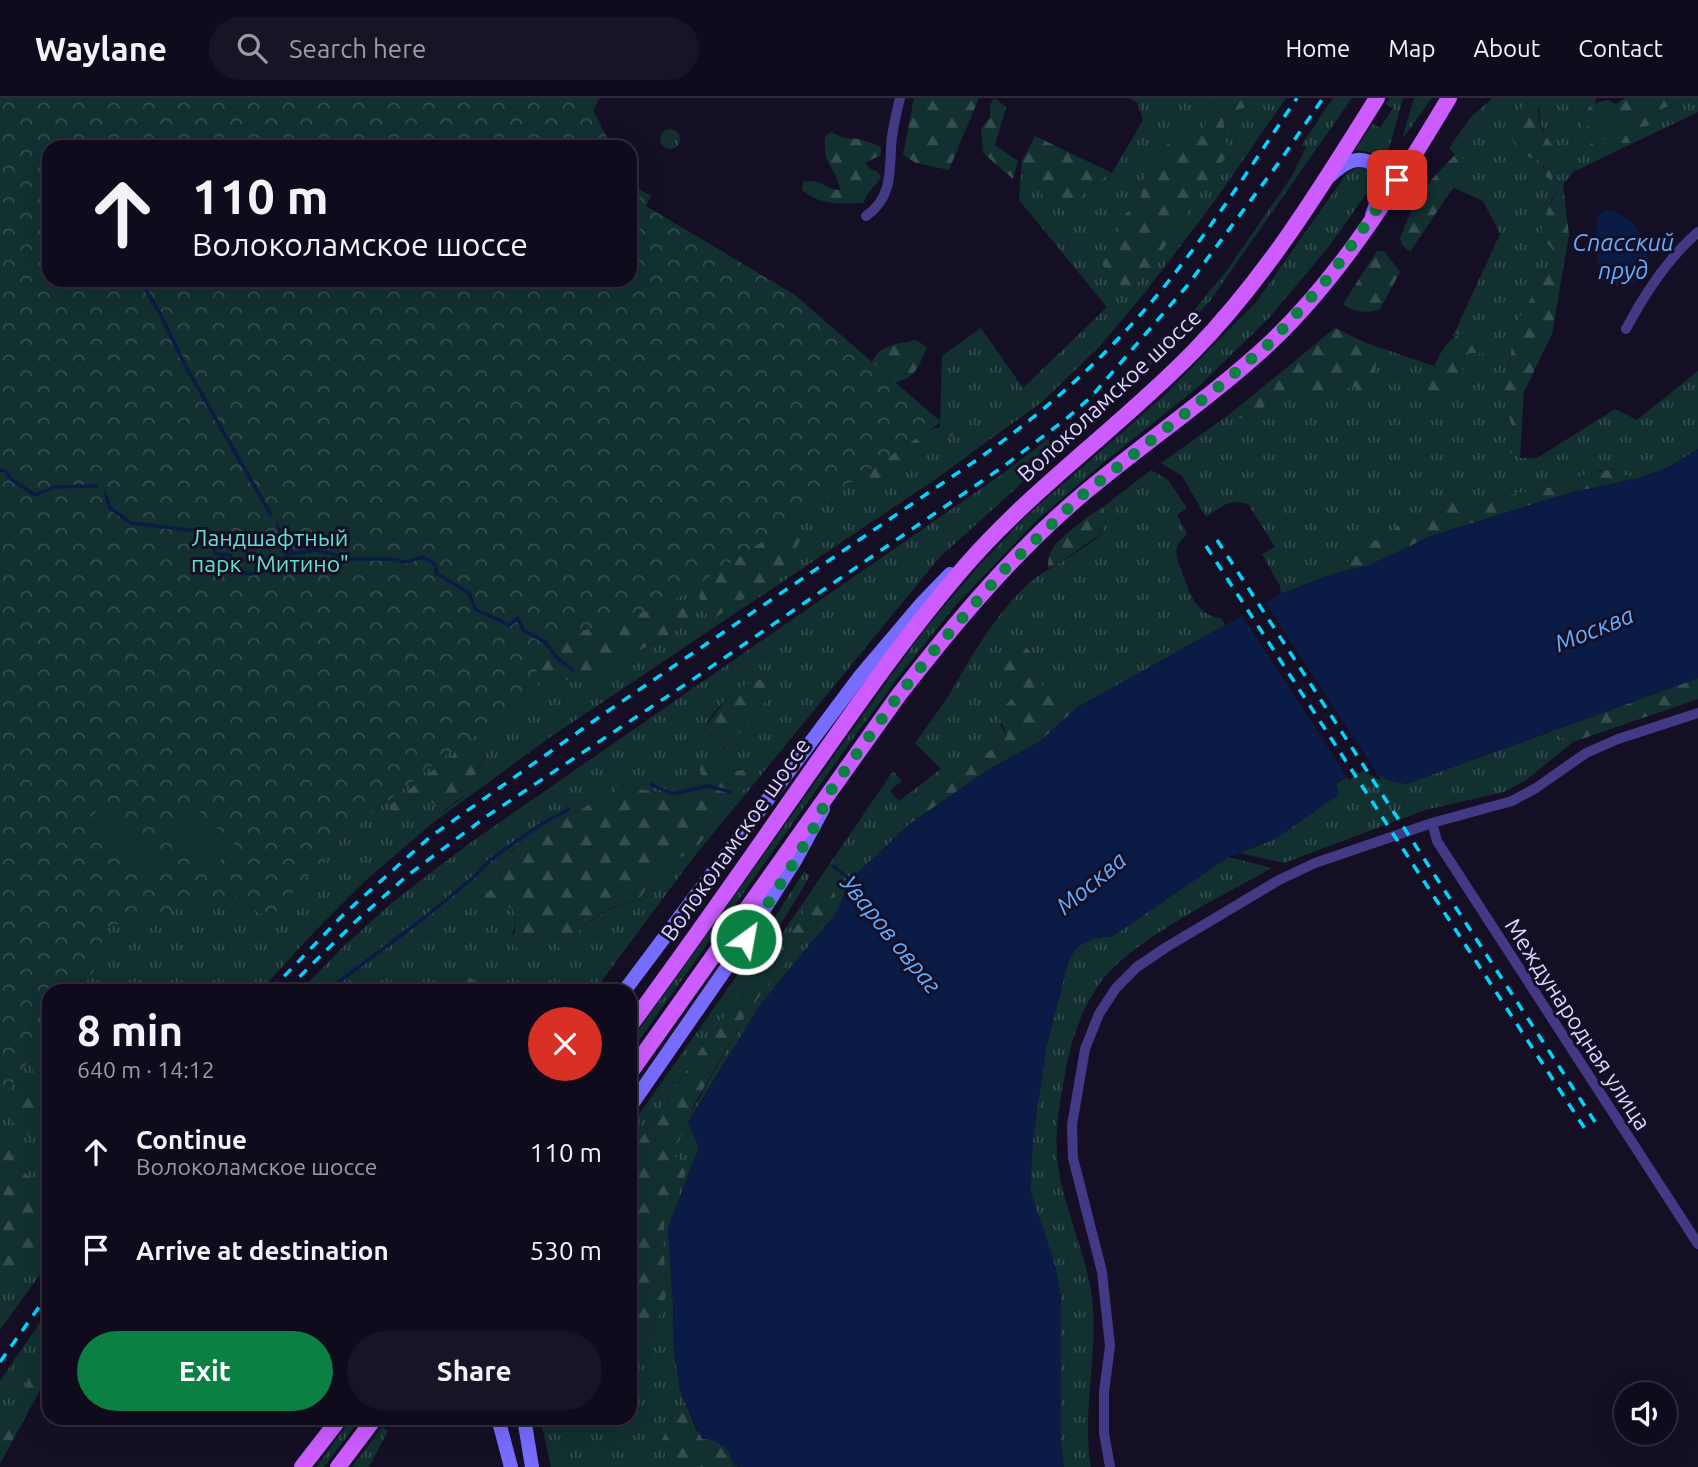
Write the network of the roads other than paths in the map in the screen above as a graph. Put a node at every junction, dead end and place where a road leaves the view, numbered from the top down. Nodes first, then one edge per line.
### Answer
1 (900, 98) edge
2 (1377, 98) edge
3 (1449, 98) edge
4 (1463, 98) edge
5 (1427, 135) junction
6 (1326, 180) junction
7 (866, 216) dead end
8 (1369, 222) junction
9 (1698, 232) edge
10 (1626, 329) dead end
11 (983, 546) junction
12 (1698, 713) edge
13 (829, 793) junction
14 (1432, 823) junction
15 (629, 984) edge
16 (637, 1016) edge
17 (637, 1063) edge
18 (637, 1097) edge
19 (1698, 1244) edge
20 (335, 1425) edge
21 (370, 1425) edge
22 (500, 1425) edge
23 (525, 1425) edge
24 (302, 1467) edge
25 (338, 1467) edge
26 (511, 1467) edge
27 (531, 1467) edge
28 (1110, 1467) edge

1 - 7 street
2 - 6 main road, Волоколамское шоссе
3 - 5 main road
4 - 5 main road
5 - 8 main road
6 - 8 main road
6 - 11 main road, Волоколамское шоссе
8 - 13 main road
9 - 10 street
11 - 15 main road, Волоколамское шоссе
11 - 16 main road, Волоколамское шоссе
12 - 14 street
13 - 17 main road
13 - 18 main road
14 - 19 street, Международная улица
14 - 28 street
20 - 24 main road
21 - 25 main road
22 - 26 main road
23 - 27 main road

